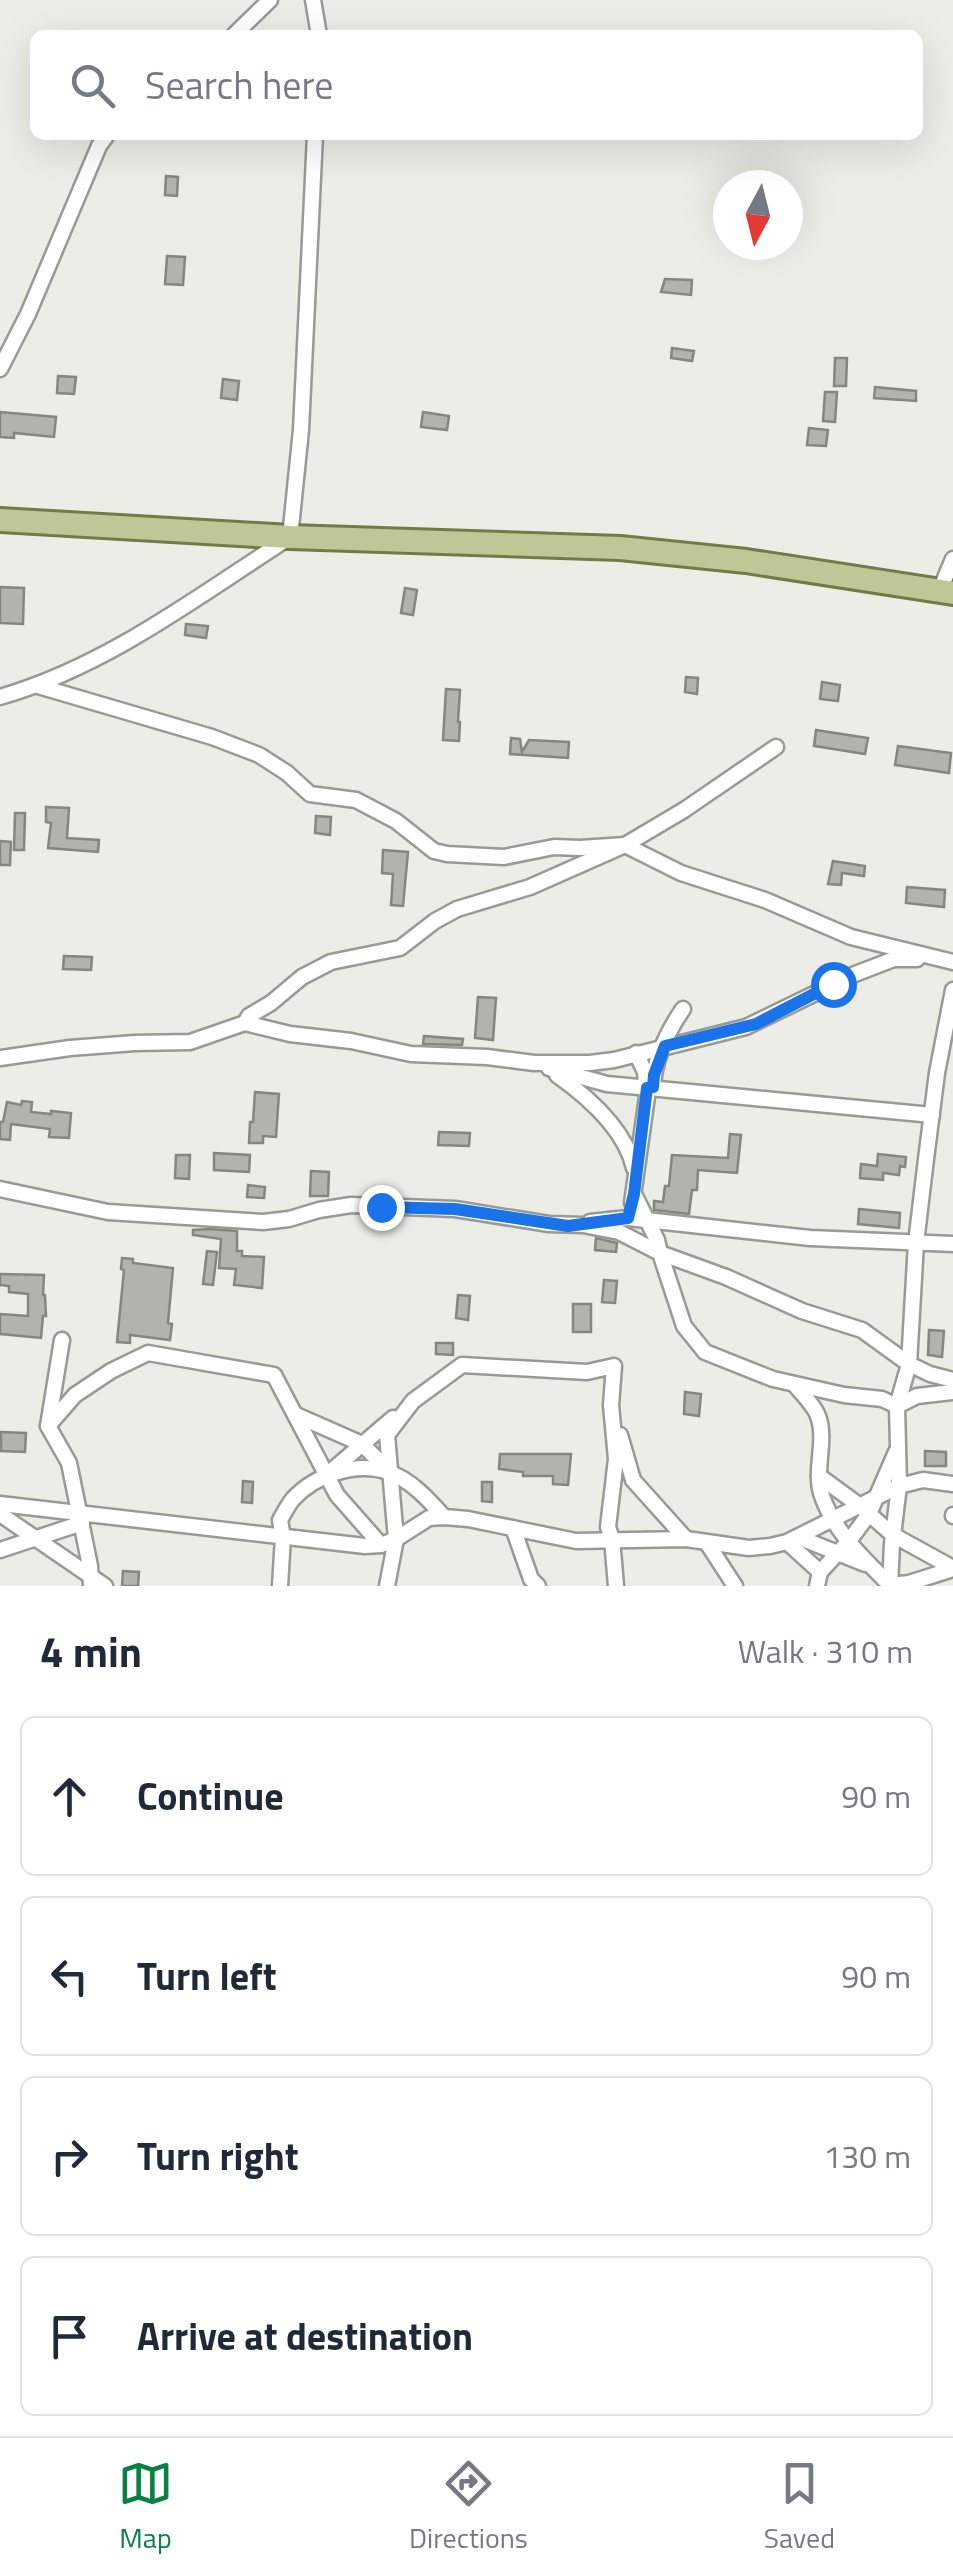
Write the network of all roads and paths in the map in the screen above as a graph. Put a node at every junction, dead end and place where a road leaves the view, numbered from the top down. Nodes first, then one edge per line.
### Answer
1 (270, 0) edge
2 (313, 0) edge
3 (240, 30) edge
4 (318, 30) edge
5 (103, 140) edge
6 (314, 140) edge
7 (0, 370) edge
8 (0, 520) edge
9 (290, 537) junction
10 (953, 560) edge
11 (946, 591) edge
12 (38, 686) junction
13 (0, 697) edge
14 (776, 747) dead end
15 (625, 844) junction
16 (927, 957) junction
17 (953, 962) edge
18 (953, 990) edge
19 (683, 1009) dead end
20 (244, 1023) junction
21 (665, 1046) junction
22 (636, 1053) junction
23 (0, 1058) edge
24 (534, 1063) junction
25 (650, 1088) junction
26 (932, 1116) junction
27 (636, 1175) junction
28 (0, 1189) edge
29 (634, 1194) junction
30 (628, 1218) junction
31 (646, 1221) junction
32 (583, 1225) junction
33 (632, 1238) junction
34 (916, 1244) junction
35 (953, 1244) edge
36 (660, 1253) junction
37 (62, 1340) dead end
38 (909, 1364) junction
39 (953, 1380) edge
40 (795, 1385) junction
41 (953, 1392) edge
42 (413, 1401) junction
43 (611, 1405) junction
44 (897, 1406) junction
45 (296, 1415) junction
46 (48, 1426) junction
47 (362, 1444) junction
48 (899, 1446) junction
49 (390, 1472) junction
50 (325, 1476) junction
51 (819, 1476) junction
52 (953, 1484) edge
53 (899, 1486) junction
54 (877, 1497) junction
55 (0, 1504) edge
56 (864, 1510) junction
57 (0, 1514) edge
58 (444, 1516) junction
59 (81, 1518) junction
60 (832, 1520) junction
61 (513, 1528) junction
62 (893, 1535) junction
63 (284, 1536) junction
64 (35, 1539) junction
65 (686, 1539) junction
66 (792, 1539) junction
67 (612, 1540) junction
68 (849, 1541) junction
69 (389, 1542) junction
70 (707, 1543) junction
71 (0, 1550) edge
72 (836, 1553) junction
73 (871, 1566) junction
74 (953, 1568) edge
75 (891, 1569) junction
76 (929, 1578) junction
77 (818, 1579) edge
78 (91, 1581) edge
79 (912, 1585) edge
80 (105, 1586) edge
81 (280, 1586) edge
82 (387, 1586) edge
83 (538, 1586) edge
84 (616, 1586) edge
85 (736, 1586) edge
86 (890, 1586) edge

1 - 3 street
2 - 4 street
5 - 7 street
6 - 9 street
8 - 9 main road
9 - 11 main road
9 - 12 street
10 - 11 street
12 - 13 street
12 - 15 street
14 - 15 street
15 - 16 street
15 - 20 street
16 - 17 street
16 - 21 street
18 - 26 street
19 - 21 street
20 - 23 street
20 - 24 street
21 - 22 street
21 - 25 street
22 - 24 street
22 - 25 street
24 - 25 street
24 - 27 street
25 - 26 street
25 - 27 street
26 - 34 street
27 - 29 street
28 - 32 street
29 - 30 street
29 - 31 street
30 - 31 street
30 - 32 street
30 - 33 street
31 - 34 street
31 - 36 street
32 - 33 street
33 - 36 street
34 - 35 street
34 - 38 street
36 - 38 street
36 - 40 street
37 - 46 street
38 - 39 street
38 - 44 street
40 - 44 street
40 - 51 street
41 - 44 street
42 - 43 street
42 - 47 street
42 - 49 street
43 - 65 street
43 - 67 street
44 - 48 street
45 - 46 street
45 - 47 street
45 - 50 street
46 - 59 street
47 - 49 street
47 - 50 street
48 - 53 street
48 - 54 street
49 - 50 street
49 - 58 street
49 - 69 street
50 - 63 street
50 - 69 street
51 - 56 street
51 - 60 street
52 - 53 street
53 - 54 street
53 - 62 street
54 - 56 street
55 - 59 street
56 - 60 street
56 - 62 street
56 - 68 street
57 - 64 street
58 - 61 street
58 - 69 street
59 - 63 street
59 - 64 street
59 - 78 street
60 - 66 street
60 - 68 street
61 - 67 street
61 - 83 street
62 - 74 street
62 - 75 street
63 - 69 street
63 - 81 street
64 - 71 street
64 - 78 street
65 - 67 street
65 - 70 street
66 - 70 street
66 - 72 street
66 - 77 street
67 - 84 street
68 - 72 street
68 - 73 street
69 - 82 street
70 - 85 street
72 - 73 street
72 - 77 street
73 - 75 street
73 - 86 street
74 - 76 street
75 - 76 street
75 - 86 street
76 - 79 street
78 - 80 street
79 - 86 street

